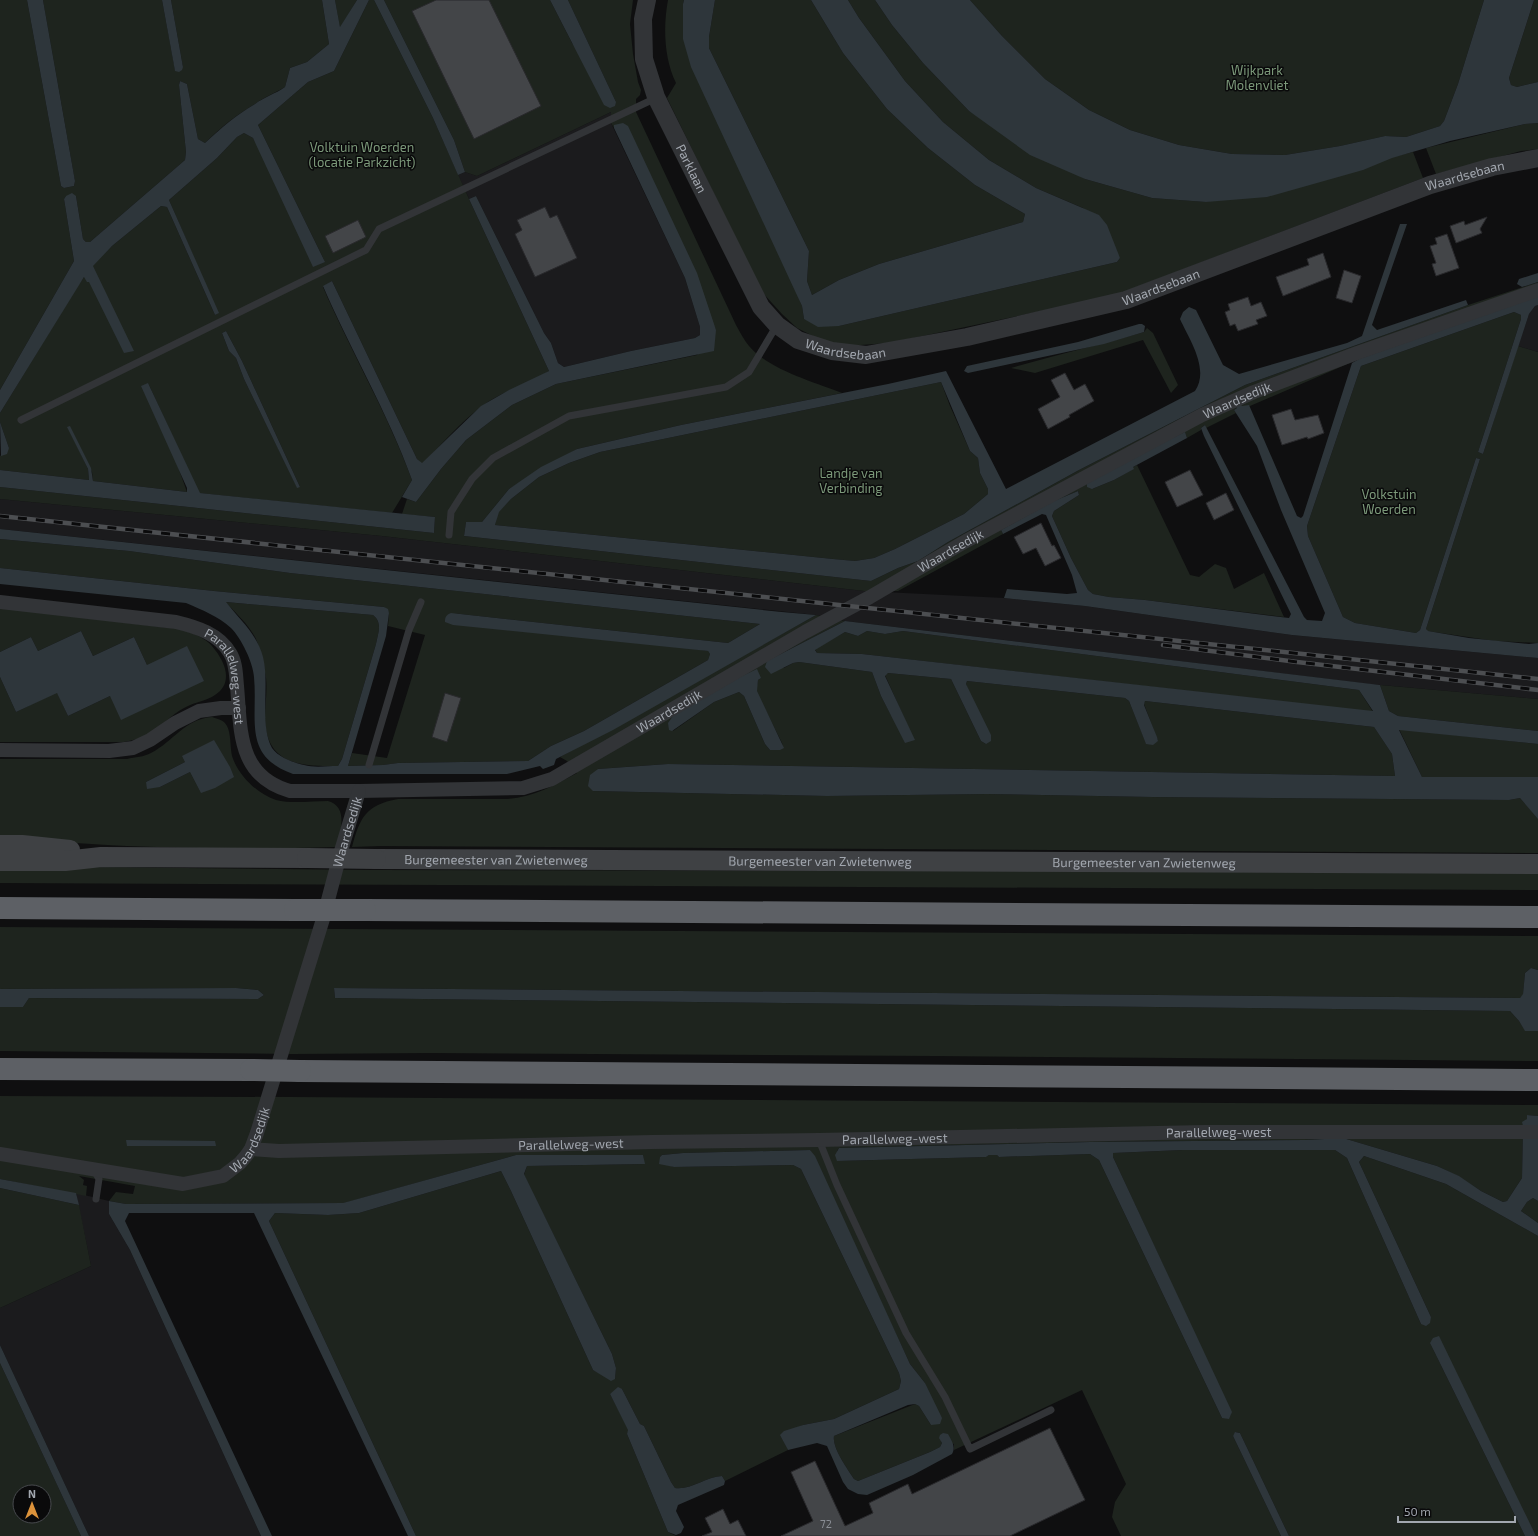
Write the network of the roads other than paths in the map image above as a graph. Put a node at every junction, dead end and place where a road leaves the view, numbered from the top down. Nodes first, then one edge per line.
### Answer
1 (646, 0) edge
2 (656, 97) junction
3 (1538, 158) edge
4 (1538, 290) edge
5 (777, 325) junction
6 (21, 420) dead end
7 (449, 535) dead end
8 (0, 602) edge
9 (421, 602) dead end
10 (239, 708) junction
11 (0, 750) edge
12 (369, 765) dead end
13 (359, 791) junction
14 (0, 845) edge
15 (101, 857) junction
16 (0, 861) edge
17 (1538, 864) edge
18 (0, 908) edge
19 (1538, 917) edge
20 (0, 1069) edge
21 (1538, 1080) edge
22 (1538, 1132) edge
23 (819, 1140) junction
24 (251, 1150) junction
25 (0, 1154) edge
26 (94, 1170) junction
27 (96, 1198) dead end
28 (1051, 1410) dead end

1 - 2 street, Parklaan
2 - 5 street, Parklaan
2 - 6 lane
3 - 5 street, Waardsebaan
4 - 13 street, Waardsedijk
5 - 7 lane
8 - 10 street, Parallelweg-west
9 - 12 lane
10 - 11 street
10 - 13 street, Parallelweg-west
13 - 24 street, Waardsedijk
14 - 15 main road, Burgemeester van Zwietenweg
15 - 16 main road, Burgemeester van Zwietenweg
15 - 17 main road, Burgemeester van Zwietenweg, bridge
18 - 19 highway, bridge
20 - 21 highway, bridge
22 - 23 street, Parallelweg-west
23 - 24 street, Parallelweg-west
23 - 28 lane
24 - 26 street, Waardsedijk
25 - 26 street, Waardsedijk
26 - 27 lane

